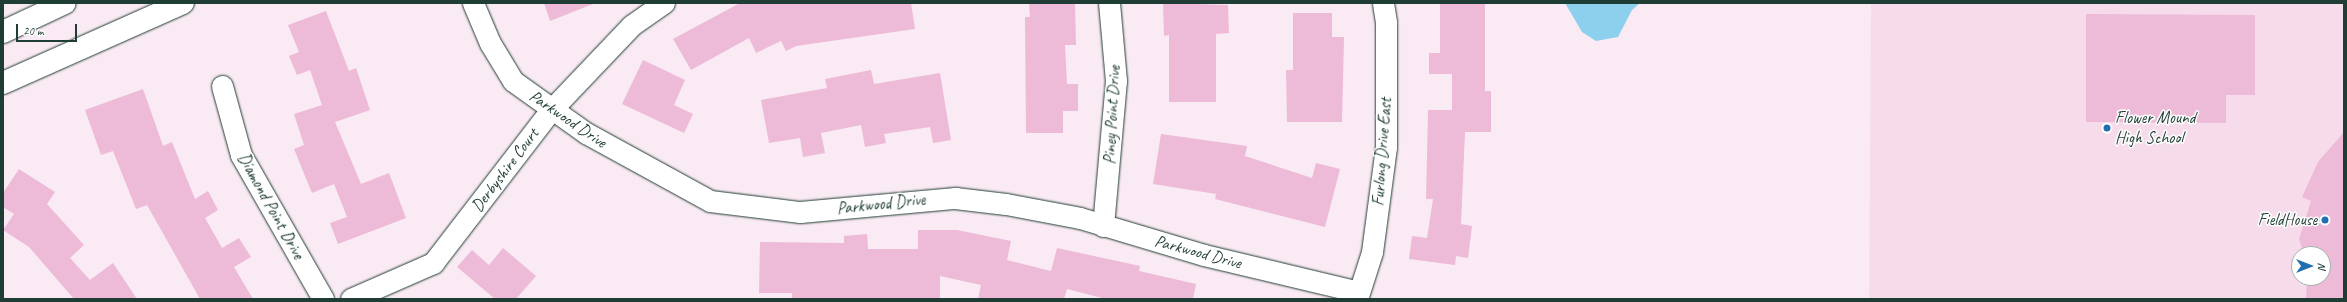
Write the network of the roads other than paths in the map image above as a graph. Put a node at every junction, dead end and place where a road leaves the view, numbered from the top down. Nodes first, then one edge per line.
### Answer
1 (65, 3) edge
2 (183, 3) edge
3 (473, 3) edge
4 (664, 3) edge
5 (1108, 3) edge
6 (1383, 3) edge
7 (3, 32) edge
8 (3, 83) edge
9 (222, 86) dead end
10 (551, 110) junction
11 (1103, 226) junction
12 (1358, 295) edge
13 (323, 299) edge
14 (351, 299) edge

1 - 7 main road
2 - 8 main road
3 - 10 street, Parkwood Drive
4 - 10 street, Derbyshire Court
5 - 11 street, Piney Point Drive
6 - 12 street, Furlong Drive East
9 - 13 street, Diamond Point Drive
10 - 11 street, Parkwood Drive
10 - 14 street, Derbyshire Court
11 - 12 street, Parkwood Drive

